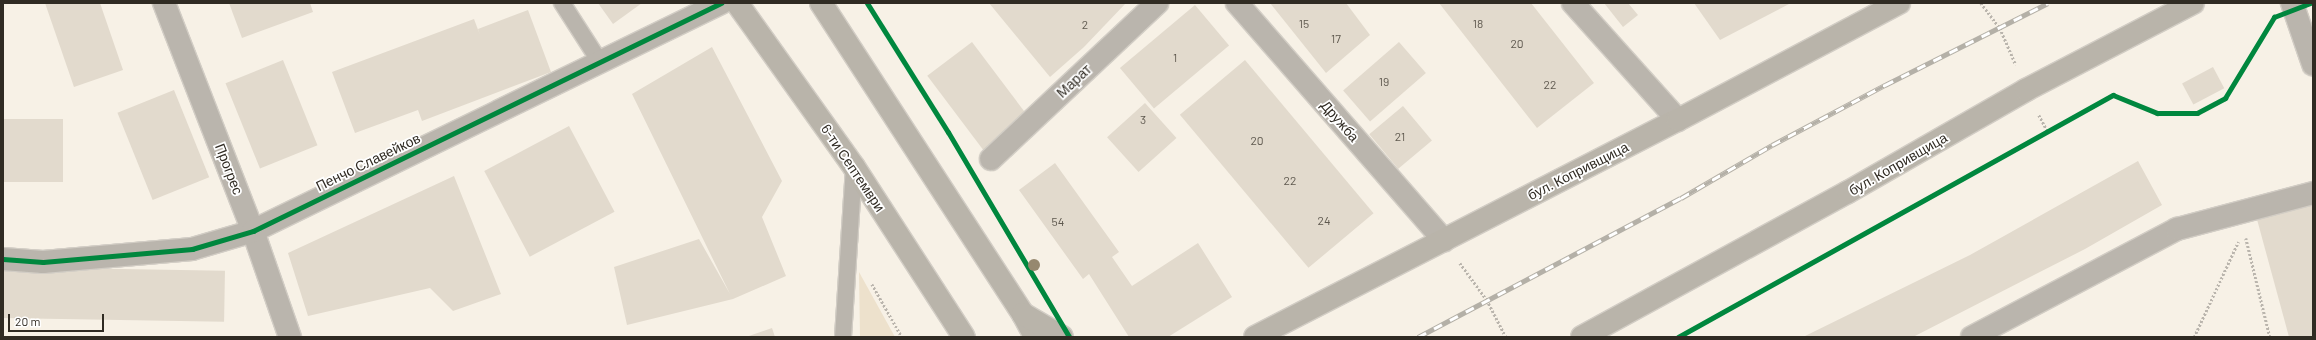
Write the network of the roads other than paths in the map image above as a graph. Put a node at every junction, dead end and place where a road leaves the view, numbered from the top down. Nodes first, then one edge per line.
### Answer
1 (164, 3) edge
2 (562, 3) edge
3 (722, 3) edge
4 (737, 3) edge
5 (821, 3) edge
6 (1157, 3) edge
7 (1237, 3) edge
8 (1573, 3) edge
9 (1899, 3) edge
10 (2193, 3) edge
11 (2292, 3) edge
12 (600, 62) junction
13 (2313, 64) edge
14 (1678, 120) junction
15 (991, 159) dead end
16 (854, 167) junction
17 (2313, 193) edge
18 (253, 231) junction
19 (1444, 240) junction
20 (3, 259) edge
21 (1023, 314) junction
22 (290, 337) edge
23 (843, 337) edge
24 (964, 337) edge
25 (1035, 337) edge
26 (1062, 337) edge
27 (1255, 337) edge
28 (1582, 337) edge
29 (1972, 337) edge

1 - 18 street, Прогрес
2 - 12 lane
3 - 12 street, Пенчо Славейков
4 - 16 main road, 6-ти Септември
5 - 21 main road
6 - 15 street, Марат
7 - 19 street, Дружба
8 - 14 street
9 - 14 main road, бул. Копривщица
10 - 28 main road, бул. Копривщица
11 - 13 street
12 - 18 street, Пенчо Славейков
14 - 19 main road, бул. Копривщица
16 - 23 lane
16 - 24 main road, 6-ти Септември
17 - 29 street
18 - 20 street, Пенчо Славейков
18 - 22 street, Прогрес
19 - 27 main road, бул. Копривщица
21 - 25 main road
21 - 26 main road

